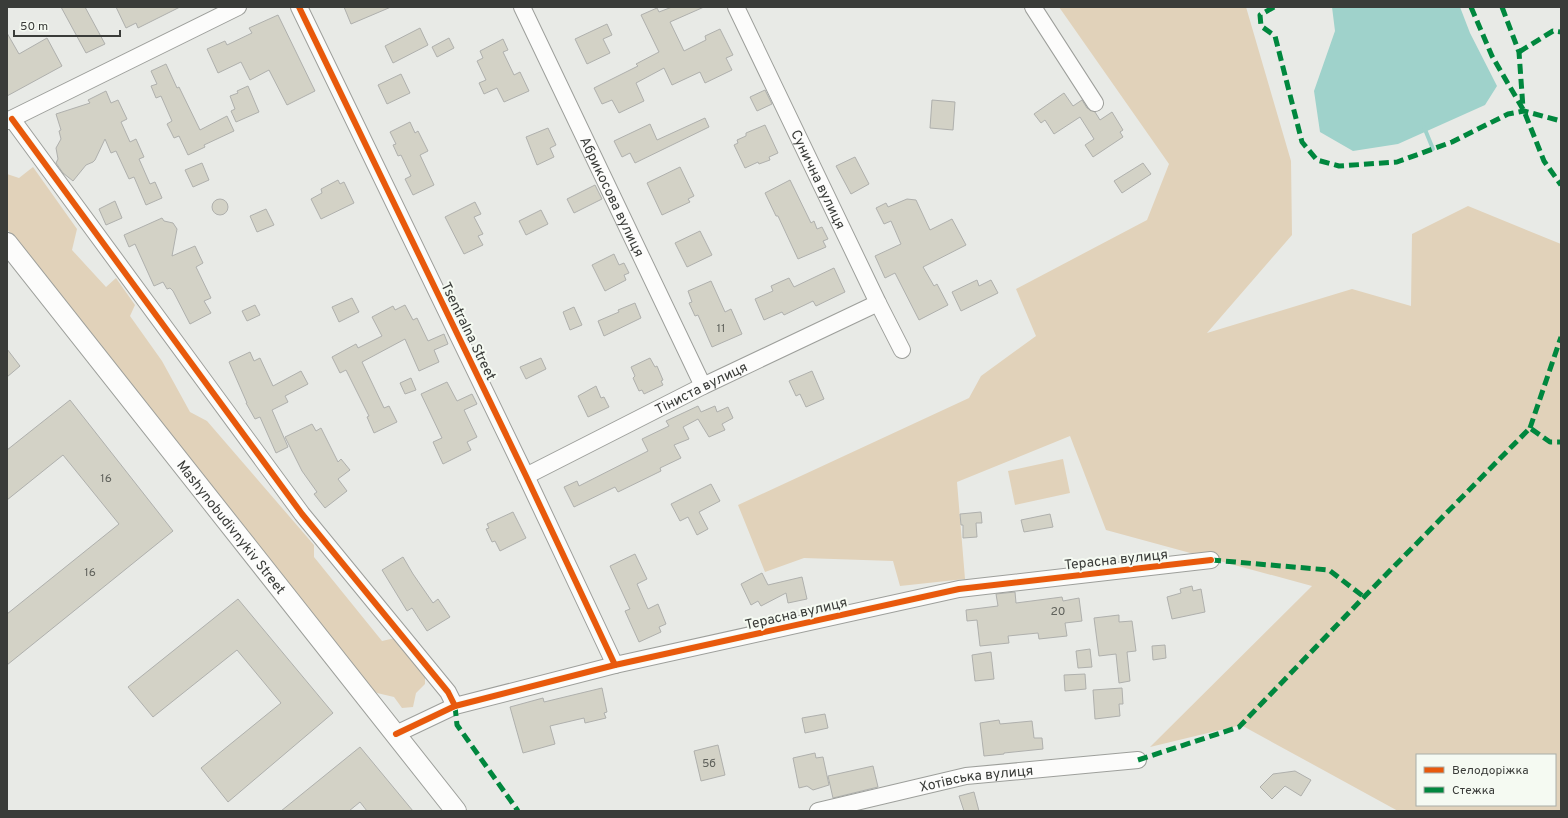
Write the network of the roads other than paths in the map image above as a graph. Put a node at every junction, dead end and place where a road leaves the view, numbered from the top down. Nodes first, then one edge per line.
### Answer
1 (238, 7) edge
2 (299, 7) edge
3 (522, 7) edge
4 (736, 7) edge
5 (1033, 7) edge
6 (1095, 103) dead end
7 (9, 120) edge
8 (7, 243) edge
9 (878, 304) junction
10 (902, 350) dead end
11 (703, 386) junction
12 (526, 476) junction
13 (1211, 560) dead end
14 (615, 665) junction
15 (455, 706) junction
16 (396, 734) junction
17 (1138, 760) dead end
18 (456, 811) edge
19 (818, 811) edge

1 - 7 street
2 - 12 street, Tsentralna Street
3 - 11 street, Абрикосова вулиця
4 - 9 street, Сунична вулиця
5 - 6 street
7 - 15 street
8 - 16 street, Mashynobudivnykiv Street
9 - 10 street, Сунична вулиця
9 - 11 street, Тіниста вулиця
11 - 12 street, Тіниста вулиця
12 - 14 street, Tsentralna Street
13 - 14 street, Терасна вулиця
14 - 15 street, Терасна вулиця
15 - 16 street, Терасна вулиця
16 - 18 street, Mashynobudivnykiv Street
17 - 19 street, Хотівська вулиця

